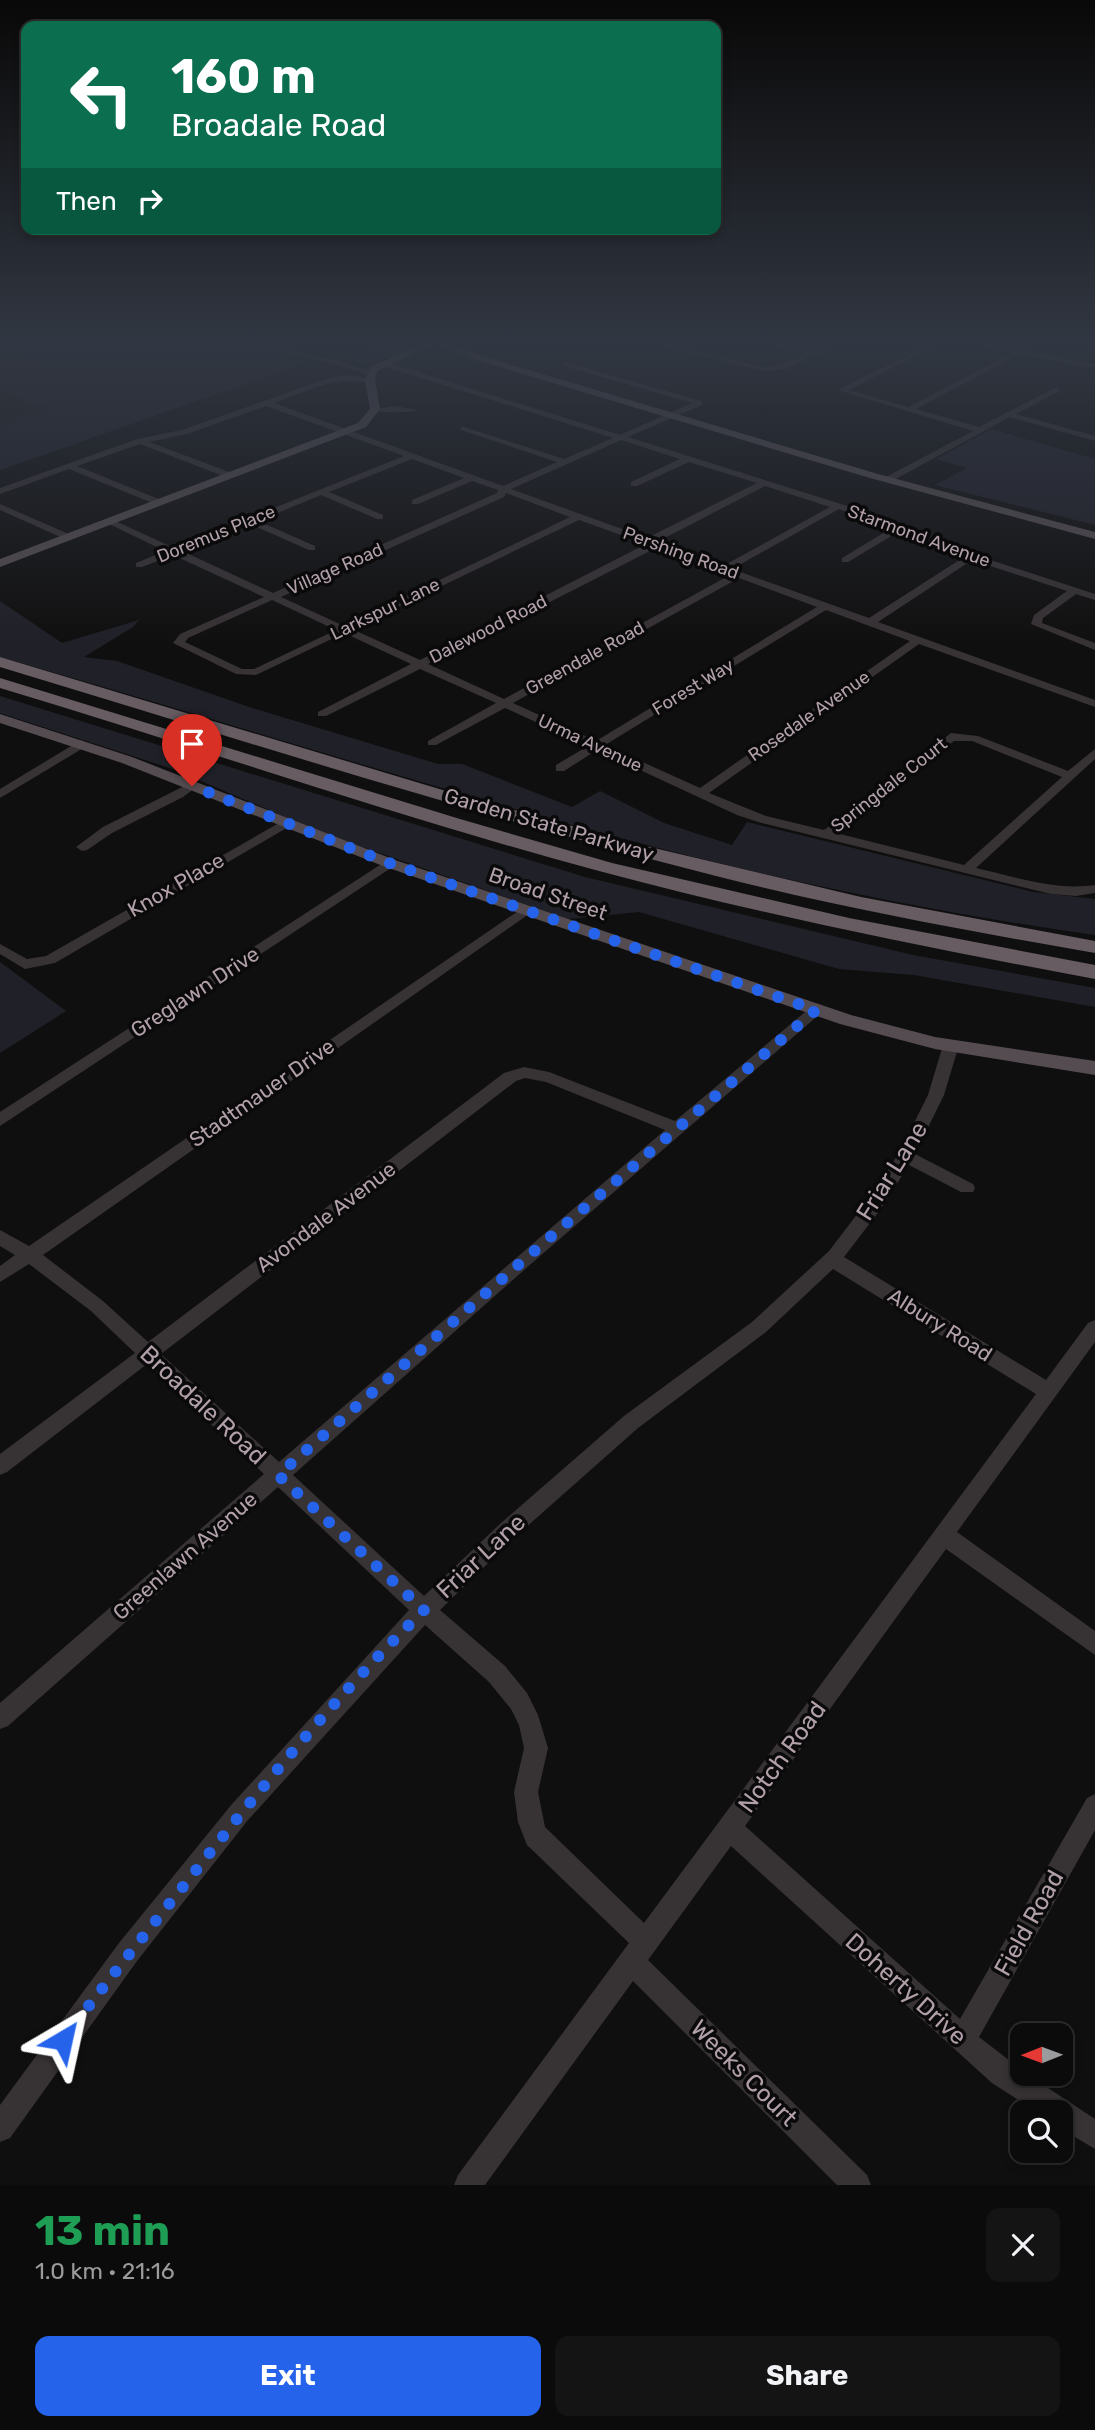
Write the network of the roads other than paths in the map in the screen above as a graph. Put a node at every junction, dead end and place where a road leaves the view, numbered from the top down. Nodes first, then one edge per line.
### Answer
1 (134, 443) edge
2 (145, 443) edge
3 (315, 443) edge
4 (375, 443) edge
5 (508, 443) edge
6 (609, 443) edge
7 (637, 443) edge
8 (762, 443) edge
9 (956, 443) edge
10 (411, 456) junction
11 (688, 459) junction
12 (565, 462) junction
13 (69, 466) junction
14 (229, 475) junction
15 (471, 478) junction
16 (887, 480) junction
17 (764, 483) junction
18 (634, 484) dead end
19 (503, 489) junction
20 (0, 491) edge
21 (321, 492) junction
22 (158, 502) junction
23 (415, 502) dead end
24 (838, 506) junction
25 (0, 507) edge
26 (579, 516) junction
27 (380, 517) dead end
28 (251, 521) junction
29 (108, 522) junction
30 (898, 528) junction
31 (1095, 536) edge
32 (68, 537) junction
33 (653, 543) junction
34 (312, 548) dead end
35 (174, 552) junction
36 (971, 556) junction
37 (845, 560) dead end
38 (0, 563) edge
39 (139, 565) dead end
40 (724, 569) junction
41 (738, 574) junction
42 (1075, 590) junction
43 (273, 597) junction
44 (1095, 597) edge
45 (825, 606) junction
46 (870, 622) junction
47 (343, 629) junction
48 (918, 640) junction
49 (1095, 647) edge
50 (189, 650) joint
51 (0, 662) edge
52 (419, 664) junction
53 (0, 683) edge
54 (503, 702) junction
55 (1095, 704) edge
56 (322, 714) dead end
57 (0, 718) edge
58 (432, 743) dead end
59 (81, 744) junction
60 (597, 746) junction
61 (1095, 753) edge
62 (560, 768) dead end
63 (1070, 776) junction
64 (192, 786) junction
65 (701, 793) junction
66 (0, 794) edge
67 (286, 823) junction
68 (826, 835) junction
69 (82, 847) dead end
70 (389, 863) junction
71 (967, 869) junction
72 (1095, 889) edge
73 (524, 911) junction
74 (1095, 947) edge
75 (0, 948) edge
76 (1095, 972) edge
77 (816, 1010) junction
78 (951, 1045) junction
79 (1095, 1068) edge
80 (0, 1120) edge
81 (678, 1129) junction
82 (906, 1156) junction
83 (967, 1188) dead end
84 (0, 1237) edge
85 (29, 1255) junction
86 (832, 1259) junction
87 (0, 1275) edge
88 (1095, 1328) edge
89 (147, 1353) junction
90 (1049, 1392) junction
91 (0, 1466) edge
92 (278, 1475) junction
93 (944, 1535) junction
94 (424, 1610) junction
95 (1095, 1644) edge
96 (0, 1718) edge
97 (1095, 1805) edge
98 (729, 1828) junction
99 (639, 1951) junction
100 (963, 2040) junction
101 (0, 2128) edge
102 (1095, 2135) edge
103 (468, 2185) edge
104 (857, 2185) edge

1 - 13 street, Starmond Avenue
2 - 14 street
3 - 14 main road
4 - 10 street, Pershing Road
5 - 12 street
6 - 12 street, Village Road
7 - 11 street, Starmond Avenue
8 - 16 main road
9 - 16 street
10 - 15 street, Pershing Road
10 - 21 street, Doremus Place
11 - 17 street, Starmond Avenue
11 - 18 street
12 - 19 street, Village Road
13 - 20 street, Starmond Avenue
13 - 22 street
14 - 22 main road
15 - 19 street, Pershing Road
15 - 23 street
16 - 31 main road
17 - 24 street, Starmond Avenue
17 - 33 street, Dalewood Road
19 - 26 street, Pershing Road
19 - 43 street, Village Road
21 - 27 street
21 - 28 street, Doremus Place
22 - 29 main road
24 - 30 street, Starmond Avenue
24 - 40 street
25 - 32 street
26 - 33 street, Pershing Road
26 - 47 street, Larkspur Lane
28 - 34 street
28 - 35 street, Doremus Place
29 - 32 main road
29 - 35 street, Urma Avenue
30 - 36 street, Starmond Avenue
30 - 37 street
32 - 38 main road
33 - 40 street, Pershing Road
33 - 52 street, Dalewood Road
35 - 39 street, Doremus Place
35 - 43 street, Urma Avenue
36 - 42 street, Starmond Avenue
36 - 46 street
40 - 41 street, Pershing Road
41 - 45 street, Pershing Road
41 - 54 street, Greendale Road
42 - 44 street, Starmond Avenue
42 - 49 street
43 - 47 street, Urma Avenue
43 - 50 street, Village Road
45 - 46 street, Pershing Road
45 - 60 street, Forest Way
46 - 48 street, Pershing Road
47 - 50 street, Larkspur Lane
47 - 52 street, Urma Avenue
48 - 55 street, Pershing Road
48 - 65 street, Rosedale Avenue
51 - 74 highway, Garden State Parkway
52 - 54 street, Urma Avenue
52 - 56 street, Dalewood Road
53 - 76 highway, Garden State Parkway
54 - 58 street, Greendale Road
54 - 60 street, Urma Avenue
57 - 59 main road, Broad Street
59 - 64 main road, Broad Street
59 - 66 street
60 - 62 street, Forest Way
60 - 65 street, Urma Avenue
61 - 63 street
63 - 68 street, Springdale Court
63 - 71 street
64 - 67 main road, Broad Street
64 - 69 street
65 - 68 street, Urma Avenue
67 - 70 main road, Broad Street
67 - 75 street, Knox Place
68 - 71 street, Urma Avenue
70 - 73 main road, Broad Street
70 - 80 street, Greglawn Drive
71 - 72 street, Urma Avenue
73 - 77 main road, Broad Street
73 - 85 street, Stadtmauer Drive
77 - 78 main road, Broad Street
77 - 81 street, Greenlawn Avenue
78 - 79 main road, Broad Street
78 - 82 street, Friar Lane
81 - 89 street, Avondale Avenue
81 - 92 street, Greenlawn Avenue
82 - 83 street
82 - 86 street, Friar Lane
84 - 85 street, Broadale Road
85 - 87 street, Stadtmauer Drive
85 - 89 street, Broadale Road
86 - 90 street, Albury Road
86 - 94 street, Friar Lane
88 - 90 street, Notch Road
89 - 91 street, Avondale Avenue
89 - 92 street, Broadale Road
90 - 93 street, Notch Road
92 - 94 street, Broadale Road
92 - 96 street, Greenlawn Avenue
93 - 95 street
93 - 98 street, Notch Road
94 - 99 street, Broadale Road
94 - 101 street, Friar Lane
97 - 100 street, Field Road
98 - 99 street, Notch Road
98 - 100 street, Doherty Drive
99 - 103 street, Notch Road
99 - 104 street, Weeks Court
100 - 102 street, Doherty Drive

